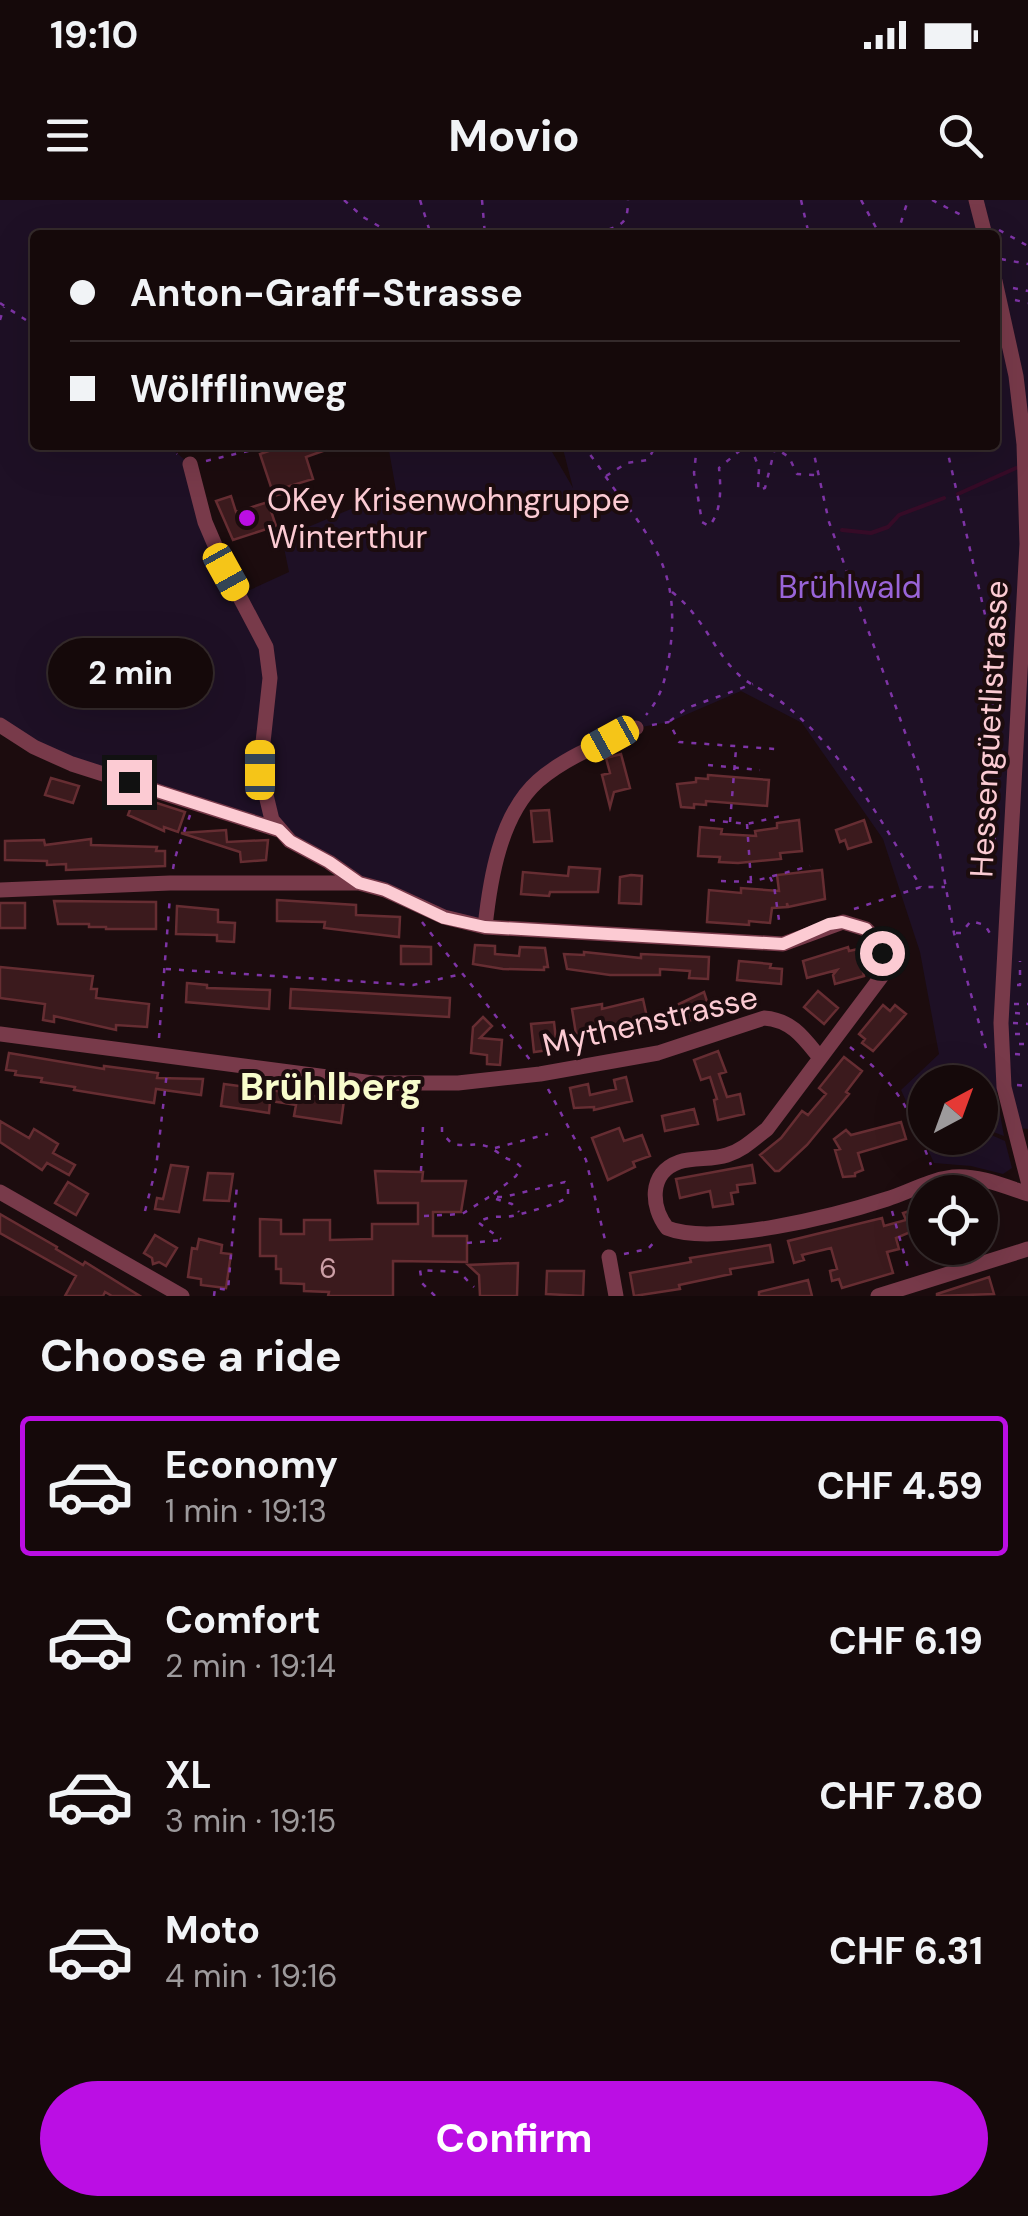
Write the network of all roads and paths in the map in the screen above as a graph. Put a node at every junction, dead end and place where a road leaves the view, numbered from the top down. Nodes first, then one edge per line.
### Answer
1 (344, 200) edge
2 (420, 200) edge
3 (482, 200) edge
4 (628, 200) edge
5 (801, 200) edge
6 (862, 200) edge
7 (908, 200) edge
8 (932, 200) edge
9 (976, 200) edge
10 (978, 225) edge
11 (385, 230) edge
12 (429, 230) edge
13 (485, 230) edge
14 (610, 230) edge
15 (808, 230) edge
16 (877, 230) edge
17 (899, 230) edge
18 (1000, 234) edge
19 (1028, 246) edge
20 (1001, 259) dead end
21 (1028, 264) edge
22 (1001, 284) edge
23 (1028, 291) edge
24 (1010, 300) dead end
25 (1028, 303) edge
26 (2, 304) edge
27 (0, 320) edge
28 (30, 323) edge
29 (252, 450) edge
30 (586, 450) edge
31 (653, 450) edge
32 (696, 450) edge
33 (740, 450) edge
34 (752, 450) edge
35 (775, 450) edge
36 (779, 450) edge
37 (813, 450) edge
38 (947, 450) edge
39 (190, 464) joint
40 (817, 476) junction
41 (605, 477) junction
42 (672, 592) junction
43 (753, 684) junction
44 (669, 722) junction
45 (0, 725) edge
46 (636, 728) junction
47 (1015, 740) junction
48 (736, 746) junction
49 (775, 750) dead end
50 (708, 765) dead end
51 (734, 767) junction
52 (760, 770) dead end
53 (194, 803) junction
54 (784, 815) dead end
55 (710, 820) dead end
56 (730, 822) junction
57 (747, 824) junction
58 (279, 830) junction
59 (810, 866) dead end
60 (769, 876) junction
61 (721, 881) dead end
62 (751, 882) junction
63 (170, 883) junction
64 (359, 883) junction
65 (921, 887) junction
66 (947, 887) junction
67 (0, 890) edge
68 (855, 924) junction
69 (485, 927) junction
70 (954, 934) junction
71 (783, 944) junction
72 (996, 944) dead end
73 (1019, 955) dead end
74 (1028, 955) edge
75 (1020, 963) dead end
76 (1028, 964) edge
77 (166, 969) junction
78 (1020, 973) dead end
79 (462, 974) dead end
80 (1028, 974) edge
81 (1020, 984) dead end
82 (1028, 985) edge
83 (1013, 1004) dead end
84 (1028, 1004) edge
85 (1012, 1013) dead end
86 (1028, 1014) edge
87 (1012, 1023) dead end
88 (1028, 1024) edge
89 (0, 1034) edge
90 (1012, 1034) dead end
91 (1028, 1034) edge
92 (837, 1037) junction
93 (1012, 1043) dead end
94 (1028, 1044) edge
95 (988, 1052) dead end
96 (1013, 1054) dead end
97 (163, 1055) junction
98 (1028, 1055) edge
99 (820, 1058) junction
100 (1015, 1085) dead end
101 (1028, 1086) edge
102 (423, 1126) dead end
103 (442, 1126) dead end
104 (548, 1134) dead end
105 (1022, 1136) edge
106 (494, 1148) junction
107 (932, 1166) dead end
108 (422, 1172) dead end
109 (1028, 1180) edge
110 (237, 1184) dead end
111 (0, 1192) edge
112 (1028, 1194) edge
113 (492, 1198) junction
114 (888, 1198) junction
115 (145, 1212) dead end
116 (520, 1213) junction
117 (424, 1216) dead end
118 (668, 1228) junction
119 (467, 1243) dead end
120 (1028, 1249) edge
121 (609, 1257) joint
122 (474, 1287) dead end
123 (919, 1289) edge
124 (182, 1296) edge
125 (214, 1296) edge
126 (436, 1296) edge
127 (616, 1296) edge
128 (878, 1296) edge

1 - 11 path
2 - 12 path
3 - 13 path
4 - 14 path
5 - 15 path
6 - 16 path
7 - 17 path
8 - 10 path
9 - 10 street
18 - 19 path
20 - 21 path
22 - 23 path
22 - 47 street, Hessengüetlistrasse
24 - 25 path
26 - 27 path
26 - 28 path
29 - 39 path
30 - 41 path
31 - 41 path
32 - 33 path
34 - 35 path
36 - 40 path
37 - 40 path
38 - 47 path
39 - 58 street
40 - 66 path
41 - 42 path
42 - 43 path
42 - 46 path
43 - 44 path
43 - 65 path
44 - 46 path
44 - 48 path
45 - 53 street
46 - 69 street
47 - 105 street, Hessengüetlistrasse
48 - 49 path
48 - 51 path
50 - 51 path
51 - 52 path
51 - 56 path
53 - 58 street
53 - 63 path
54 - 57 path
55 - 56 path
56 - 57 path
57 - 62 path
58 - 64 street
59 - 60 path
60 - 62 path
60 - 71 path
61 - 62 path
63 - 64 street
63 - 67 street
63 - 77 path
64 - 69 street
65 - 66 path
65 - 68 path
66 - 70 path
68 - 71 street
68 - 92 street
69 - 71 street
70 - 72 path
70 - 95 path
73 - 74 path
75 - 76 path
77 - 79 path
77 - 97 path
78 - 80 path
81 - 82 path
83 - 84 path
85 - 86 path
87 - 88 path
89 - 97 street, Mythenstrasse
90 - 91 path
92 - 99 street
92 - 107 path
93 - 94 path
96 - 98 path
97 - 99 street, Mythenstrasse
97 - 115 path
99 - 118 street
100 - 101 path
102 - 108 path
103 - 106 path
104 - 106 path
105 - 109 street, Hessengüetlistrasse
106 - 113 path
110 - 125 path
111 - 124 street
112 - 114 street
113 - 116 path
113 - 116 path
113 - 117 path
114 - 118 street
114 - 123 path
116 - 119 path
118 - 121 path
120 - 123 street
121 - 127 street
122 - 126 path
123 - 128 street

